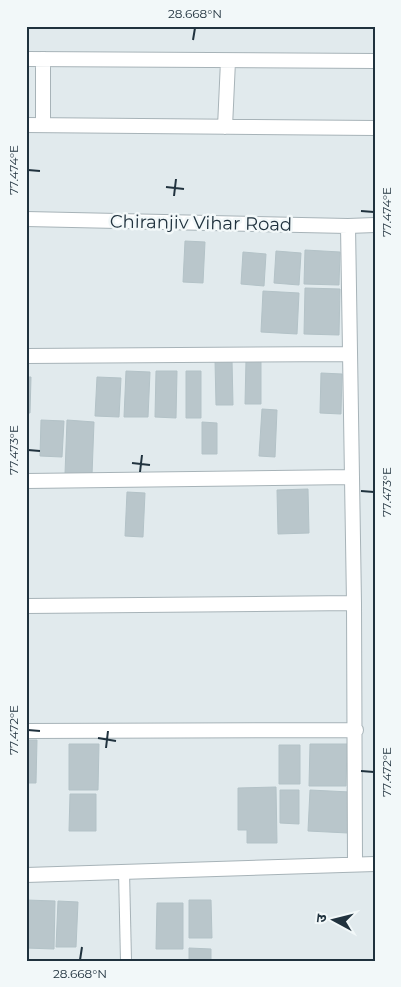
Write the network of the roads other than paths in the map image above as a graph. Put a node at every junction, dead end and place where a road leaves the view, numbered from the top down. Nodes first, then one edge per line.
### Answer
1 (26, 59) edge
2 (43, 59) junction
3 (228, 61) junction
4 (375, 61) edge
5 (26, 125) edge
6 (43, 125) junction
7 (225, 127) junction
8 (375, 128) edge
9 (26, 220) edge
10 (375, 224) edge
11 (348, 226) junction
12 (350, 354) junction
13 (26, 356) edge
14 (352, 477) junction
15 (26, 481) edge
16 (354, 603) junction
17 (26, 606) edge
18 (356, 730) junction
19 (26, 731) edge
20 (355, 864) junction
21 (375, 864) edge
22 (124, 872) junction
23 (26, 875) edge
24 (126, 961) edge

1 - 2 street
2 - 3 street
2 - 6 street
3 - 4 street
3 - 7 street
5 - 6 street
6 - 7 street
7 - 8 street
9 - 11 street, Chiranjiv Vihar Road
10 - 11 street, Chiranjiv Vihar Road
11 - 12 street
12 - 13 street
12 - 14 street
14 - 15 street
14 - 16 street
16 - 17 street
16 - 18 street
18 - 19 street
18 - 20 street
20 - 21 street
20 - 22 street
22 - 23 street
22 - 24 lane

